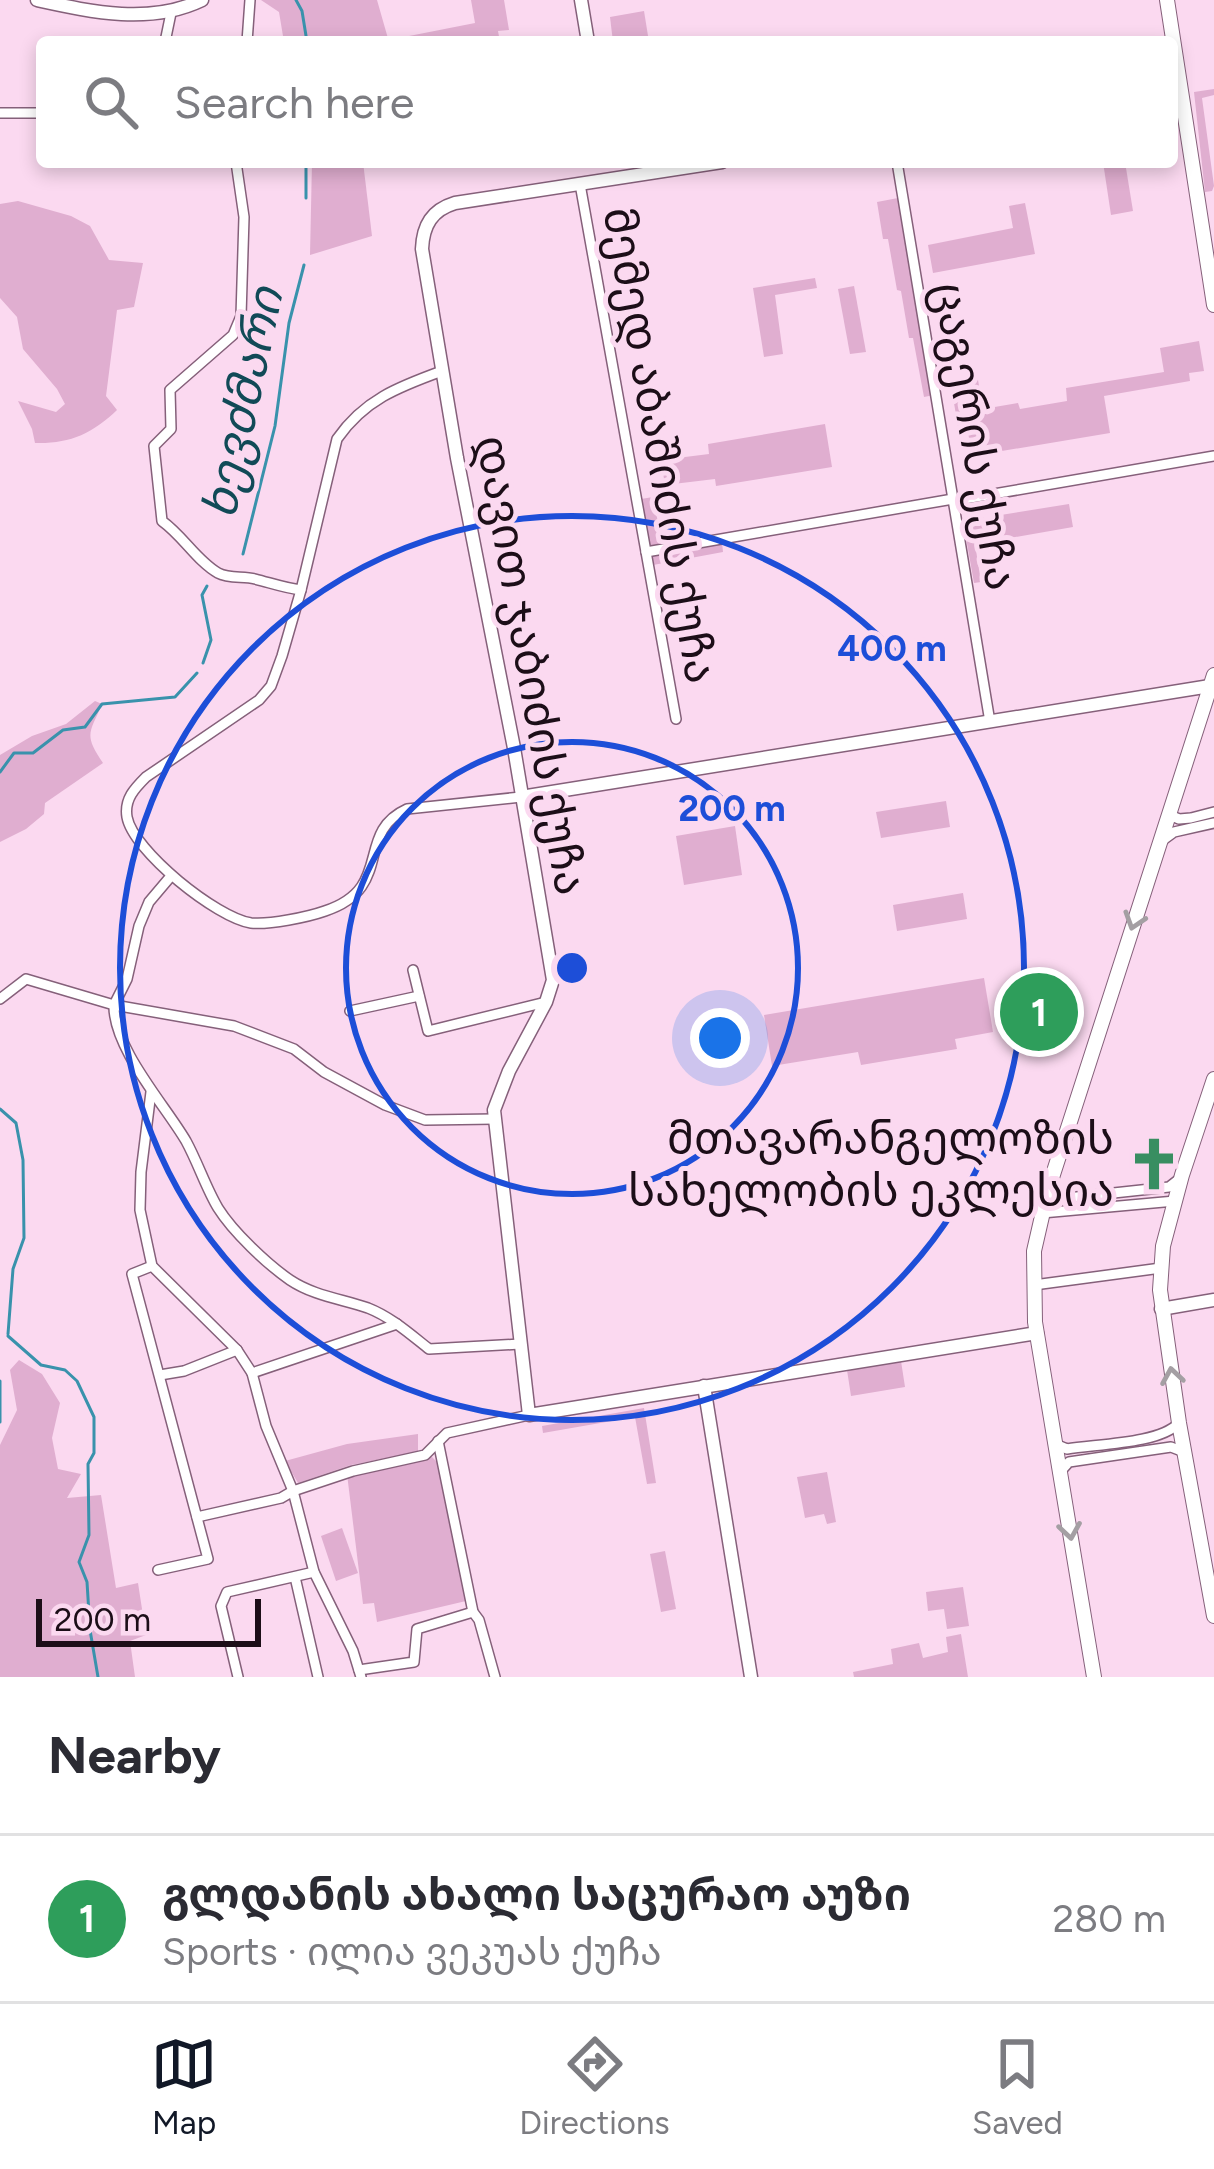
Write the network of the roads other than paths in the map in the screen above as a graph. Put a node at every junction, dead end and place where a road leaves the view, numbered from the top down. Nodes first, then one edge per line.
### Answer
1 (38, 0) edge
2 (202, 0) edge
3 (250, 0) edge
4 (581, 0) edge
5 (1167, 0) edge
6 (171, 13) junction
7 (166, 36) edge
8 (248, 36) edge
9 (587, 36) edge
10 (1171, 36) edge
11 (1178, 99) edge
12 (0, 113) edge
13 (36, 113) edge
14 (237, 168) edge
15 (610, 168) edge
16 (683, 168) edge
17 (898, 168) edge
18 (611, 179) junction
19 (580, 184) junction
20 (1208, 222) edge
21 (1214, 305) edge
22 (442, 371) junction
23 (1214, 456) edge
24 (953, 500) junction
25 (646, 552) junction
26 (302, 590) junction
27 (1212, 681) edge
28 (676, 719) dead end
29 (991, 722) junction
30 (521, 797) junction
31 (1170, 810) junction
32 (1214, 812) edge
33 (1214, 823) edge
34 (1159, 843) junction
35 (171, 877) junction
36 (413, 970) dead end
37 (419, 996) junction
38 (0, 999) edge
39 (546, 1002) junction
40 (114, 1005) junction
41 (350, 1011) dead end
42 (1214, 1079) edge
43 (151, 1092) junction
44 (495, 1119) junction
45 (1182, 1175) junction
46 (1048, 1190) junction
47 (1174, 1201) junction
48 (1041, 1213) junction
49 (152, 1266) junction
50 (1161, 1268) junction
51 (1034, 1285) junction
52 (1214, 1300) edge
53 (1161, 1309) junction
54 (397, 1324) junction
55 (1036, 1333) junction
56 (520, 1344) junction
57 (237, 1350) junction
58 (253, 1372) junction
59 (160, 1375) junction
60 (704, 1386) junction
61 (529, 1414) junction
62 (1179, 1424) junction
63 (438, 1441) junction
64 (1055, 1444) junction
65 (1184, 1452) junction
66 (1060, 1472) junction
67 (293, 1491) junction
68 (197, 1517) junction
69 (158, 1570) dead end
70 (314, 1572) junction
71 (295, 1577) junction
72 (473, 1612) junction
73 (1214, 1616) edge
74 (360, 1674) edge
75 (238, 1677) edge
76 (318, 1677) edge
77 (495, 1677) edge
78 (751, 1677) edge
79 (1094, 1677) edge

1 - 6 street
2 - 6 street
3 - 8 street
4 - 9 street
5 - 10 main road
6 - 7 street
11 - 20 main road
12 - 13 street
14 - 26 street
15 - 18 street
16 - 18 street
17 - 24 street, ცაგერის ქუჩა
18 - 19 street
19 - 22 street, დავით ჯაბიძის ქუჩა
19 - 25 street, მემედ აბაშიძის ქუჩა
20 - 21 main road
22 - 26 street
22 - 30 street, დავით ჯაბიძის ქუჩა
23 - 24 street
24 - 25 street
24 - 29 street, ცაგერის ქუჩა
25 - 28 street, მემედ აბაშიძის ქუჩა
26 - 35 street
27 - 29 street
27 - 31 main road
29 - 30 street
30 - 35 street
30 - 39 street, დავით ჯაბიძის ქუჩა
31 - 32 street
31 - 34 main road
33 - 34 street
34 -> 46 main road
35 - 40 street
36 - 37 street
37 - 39 street
37 - 41 street
38 - 40 street
39 - 44 street, დავით ჯაბიძის ქუჩა
40 - 43 street
40 - 44 street
42 - 45 main road
43 - 49 street
43 - 54 street
44 - 56 street, დავით ჯაბიძის ქუჩა
45 - 46 street
45 - 47 main road
46 - 48 main road
47 - 48 street
47 - 50 main road
48 - 51 main road
49 - 57 street
49 - 59 street
50 - 51 street
50 - 53 main road
51 - 55 main road
52 - 53 street
62 -> 53 main road
54 - 56 street
54 - 58 street
55 - 60 street
55 - 64 main road
56 - 61 street, დავით ჯაბიძის ქუჩა
57 - 58 street
57 - 59 street
58 - 67 street
59 - 68 street
60 - 61 street
60 - 78 street
61 - 63 street
62 - 64 street
62 - 65 main road
63 - 67 street
63 - 72 street
64 - 66 main road
65 - 66 street
65 - 73 main road
66 -> 79 main road
67 - 68 street
67 - 70 street
68 - 69 street
70 - 71 street
70 - 74 street
71 - 75 street
71 - 76 street
72 - 74 street
72 - 77 street

